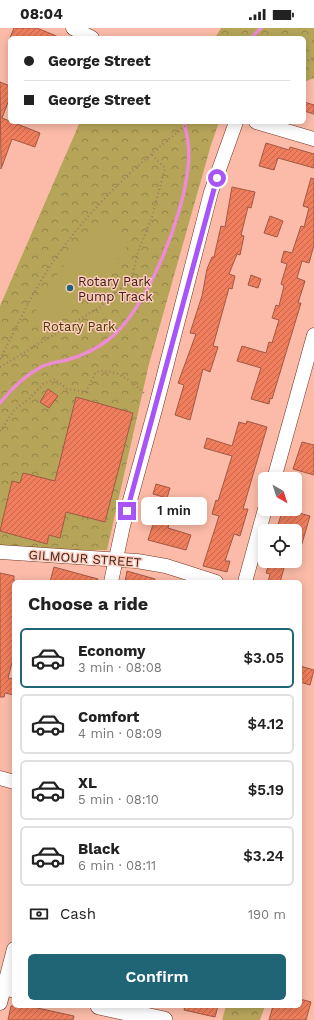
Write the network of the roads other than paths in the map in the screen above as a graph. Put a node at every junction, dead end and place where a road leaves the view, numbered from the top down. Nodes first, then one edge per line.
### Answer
1 (73, 28) edge
2 (88, 36) edge
3 (235, 124) edge
4 (263, 124) edge
5 (314, 139) edge
6 (314, 335) edge
7 (276, 472) edge
8 (263, 516) edge
9 (0, 552) edge
10 (116, 558) junction
11 (110, 580) edge
12 (210, 580) edge
13 (246, 580) edge
14 (0, 778) edge
15 (12, 781) edge
16 (12, 957) edge
17 (4, 991) edge
18 (107, 1008) edge
19 (123, 1012) edge
20 (164, 1020) edge

1 - 2 street
3 - 10 street
4 - 5 street
6 - 7 street
8 - 13 street
9 - 10 street, GILMOUR STREET
10 - 11 street
10 - 12 street, GILMOUR STREET
14 - 15 street
16 - 17 street
18 - 19 street
19 - 20 street

